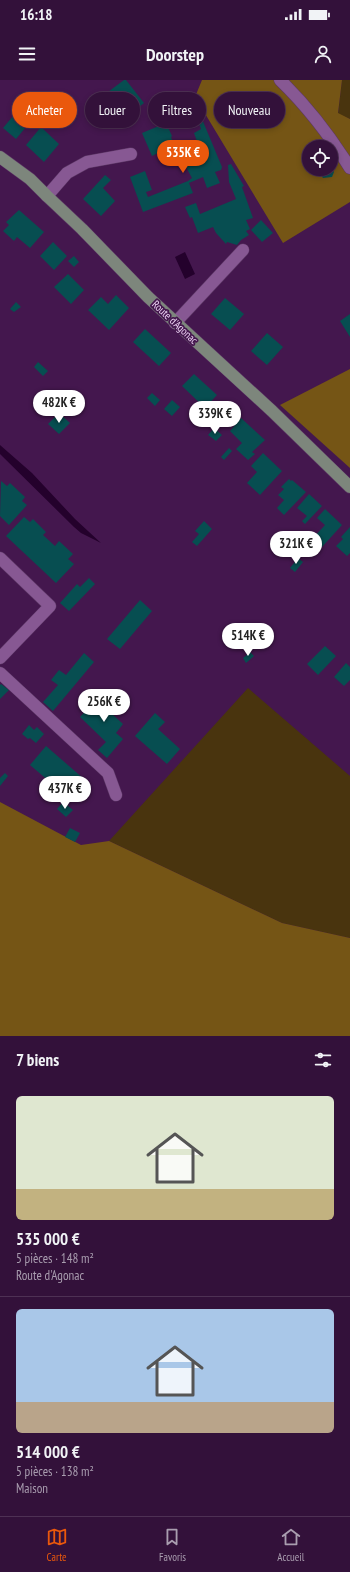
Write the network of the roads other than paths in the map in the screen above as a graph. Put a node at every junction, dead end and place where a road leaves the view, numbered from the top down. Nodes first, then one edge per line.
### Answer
1 (280, 80) edge
2 (131, 154) dead end
3 (0, 157) edge
4 (350, 168) edge
5 (47, 196) junction
6 (243, 250) dead end
7 (175, 323) junction
8 (350, 488) edge
9 (0, 558) edge
10 (0, 658) edge
11 (0, 673) edge
12 (116, 795) dead end

1 - 4 street
2 - 5 street
3 - 5 main road, Route d'Agonac
5 - 7 main road, Route d'Agonac
6 - 7 street
7 - 8 main road, Route d'Agonac
9 - 10 street
11 - 12 street

